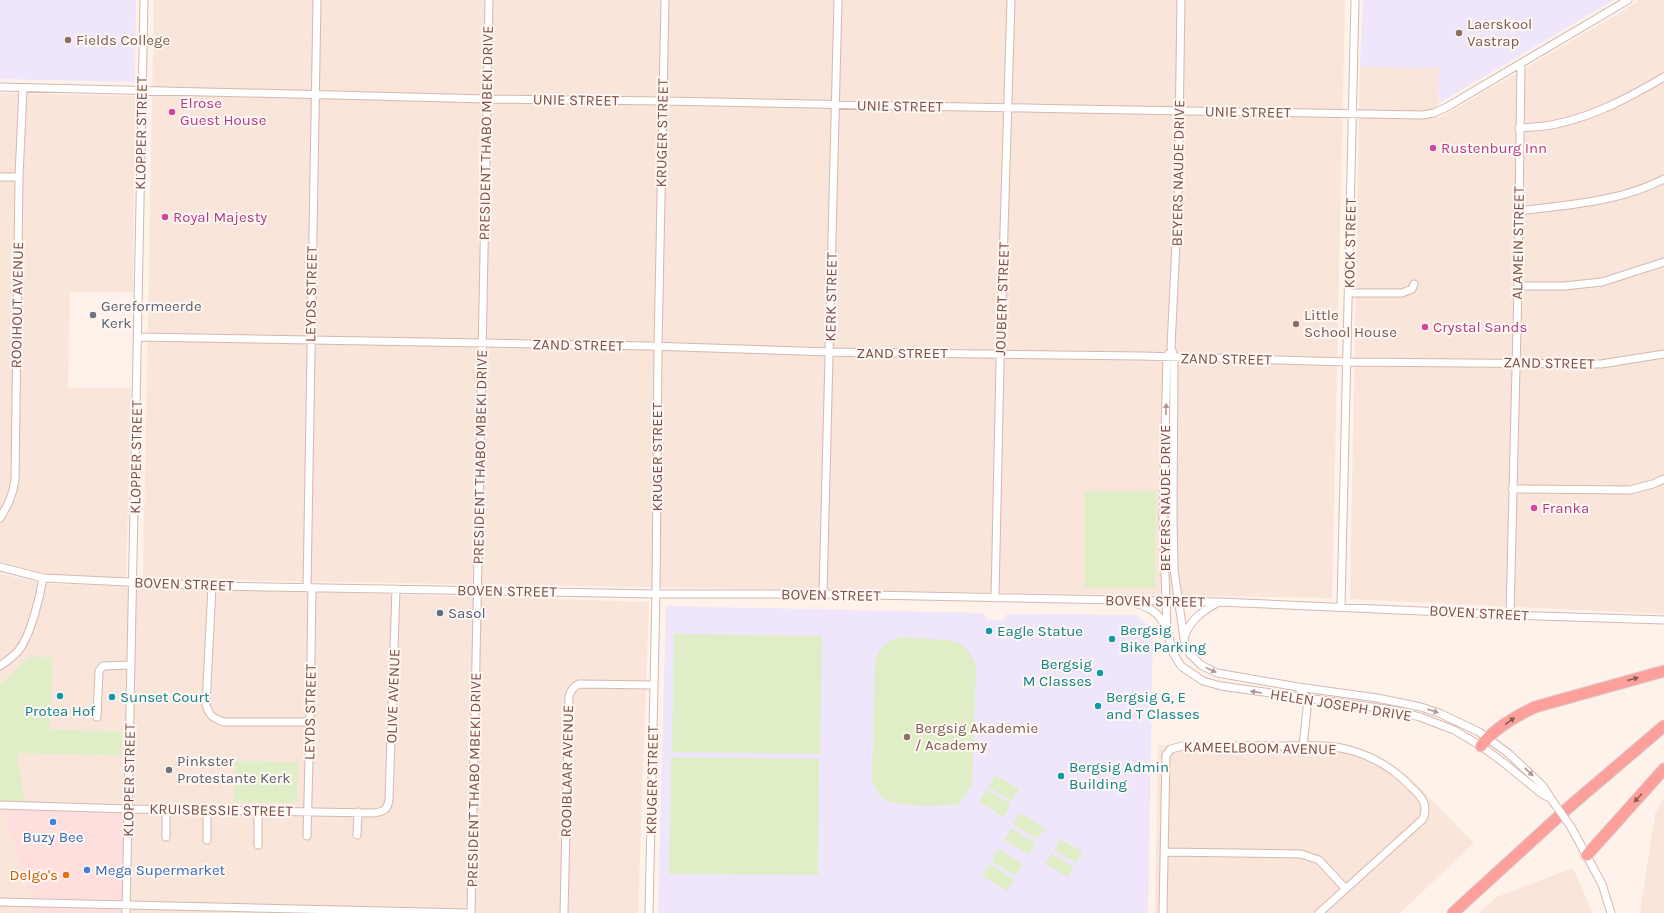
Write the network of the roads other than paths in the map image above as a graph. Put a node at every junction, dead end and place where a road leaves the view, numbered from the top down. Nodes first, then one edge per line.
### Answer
1 (144, 0) edge
2 (317, 0) edge
3 (489, 0) edge
4 (665, 0) edge
5 (838, 0) edge
6 (1010, 0) edge
7 (1181, 0) edge
8 (1355, 0) edge
9 (1628, 0) edge
10 (1521, 64) junction
11 (1664, 78) edge
12 (0, 87) edge
13 (23, 88) junction
14 (142, 90) junction
15 (316, 94) junction
16 (487, 99) junction
17 (663, 101) junction
18 (835, 105) junction
19 (1008, 109) junction
20 (1179, 110) junction
21 (1353, 114) junction
22 (1519, 128) junction
23 (0, 177) edge
24 (19, 177) junction
25 (1664, 179) edge
26 (1518, 211) junction
27 (1664, 262) edge
28 (1414, 284) dead end
29 (1518, 286) junction
30 (1349, 293) junction
31 (138, 337) junction
32 (311, 339) junction
33 (482, 344) junction
34 (658, 347) junction
35 (1171, 347) junction
36 (829, 352) junction
37 (1000, 354) junction
38 (1664, 354) edge
39 (1167, 357) junction
40 (1174, 358) junction
41 (1348, 362) junction
42 (1515, 362) junction
43 (1664, 479) edge
44 (1512, 489) junction
45 (0, 518) edge
46 (0, 567) edge
47 (43, 578) junction
48 (132, 582) junction
49 (212, 586) junction
50 (309, 588) junction
51 (396, 589) junction
52 (478, 591) junction
53 (656, 594) junction
54 (823, 594) junction
55 (995, 598) junction
56 (1122, 600) junction
57 (1166, 601) junction
58 (1178, 602) junction
59 (1219, 602) junction
60 (1341, 607) junction
61 (1510, 615) junction
62 (1664, 620) edge
63 (1167, 630) junction
64 (1184, 640) junction
65 (132, 665) junction
66 (0, 666) edge
67 (1664, 671) edge
68 (654, 685) junction
69 (1298, 687) junction
70 (1308, 700) junction
71 (97, 717) dead end
72 (310, 722) junction
73 (1664, 726) edge
74 (1484, 742) junction
75 (1303, 746) junction
76 (1664, 769) edge
77 (389, 804) joint
78 (0, 805) edge
79 (128, 809) junction
80 (166, 809) junction
81 (207, 810) junction
82 (258, 811) junction
83 (307, 812) junction
84 (358, 812) junction
85 (357, 834) dead end
86 (307, 836) dead end
87 (166, 837) dead end
88 (207, 840) dead end
89 (258, 844) dead end
90 (1164, 852) junction
91 (1587, 855) junction
92 (1345, 888) junction
93 (0, 902) edge
94 (126, 905) junction
95 (126, 913) edge
96 (470, 913) edge
97 (564, 913) edge
98 (649, 913) edge
99 (1163, 913) edge
100 (1319, 913) edge
101 (1453, 913) edge
102 (1611, 913) edge

1 - 14 street, KLOPPER STREET
2 - 15 street, LEYDS STREET
3 - 16 street, PRESIDENT THABO MBEKI DRIVE
4 - 17 street, KRUGER STREET
5 - 18 street, KERK STREET
6 - 19 street, JOUBERT STREET
7 - 20 street, BEYERS NAUDE DRIVE
8 - 21 street, KOCK STREET
9 - 10 street, UNIE STREET
10 - 21 street, UNIE STREET
10 - 22 street, ALAMEIN STREET
11 - 22 street
12 - 13 street, UNIE STREET
13 - 14 street, UNIE STREET
13 - 24 street, ROOIHOUT AVENUE
14 - 15 street, UNIE STREET
14 - 31 street, KLOPPER STREET
15 - 16 street, UNIE STREET
15 - 32 street, LEYDS STREET
16 - 17 street, UNIE STREET
16 - 33 street, PRESIDENT THABO MBEKI DRIVE
17 - 18 street, UNIE STREET
17 - 34 street, KRUGER STREET
18 - 19 street, UNIE STREET
18 - 36 street, KERK STREET
19 - 20 street, UNIE STREET
19 - 37 street, JOUBERT STREET
20 - 21 street, UNIE STREET
20 - 35 street, BEYERS NAUDE DRIVE
21 - 30 street, KOCK STREET
22 - 26 street, ALAMEIN STREET
23 - 24 street
24 - 45 street, ROOIHOUT AVENUE
25 - 26 street
26 - 29 street, ALAMEIN STREET
27 - 29 street
28 - 30 street
29 - 42 street, ALAMEIN STREET
30 - 41 street, KOCK STREET
31 - 32 street, ZAND STREET
31 - 48 street, KLOPPER STREET
32 - 33 street, ZAND STREET
32 - 50 street, LEYDS STREET
33 - 34 street, ZAND STREET
33 - 52 street, PRESIDENT THABO MBEKI DRIVE
34 - 36 street, ZAND STREET
34 - 53 street, KRUGER STREET
35 - 39 street, BEYERS NAUDE DRIVE
35 - 40 street, BEYERS NAUDE DRIVE
36 - 37 street, ZAND STREET
36 - 54 street, KERK STREET
37 - 39 street, ZAND STREET
37 - 55 street, JOUBERT STREET
38 - 42 street, ZAND STREET
39 - 40 street, ZAND STREET
57 -> 39 street, BEYERS NAUDE DRIVE
40 - 41 street, ZAND STREET
40 - 58 street, BEYERS NAUDE DRIVE
41 - 42 street, ZAND STREET
41 - 60 street, KOCK STREET
42 - 44 street, ALAMEIN STREET
43 - 44 street
44 - 61 street, ALAMEIN STREET
46 - 47 street, BOVEN STREET
47 - 48 street, BOVEN STREET
47 - 66 street
48 - 49 street, BOVEN STREET
48 - 65 street, KLOPPER STREET
49 - 50 street, BOVEN STREET
49 - 72 street
50 - 51 street, BOVEN STREET
50 - 72 street, LEYDS STREET
51 - 52 street, BOVEN STREET
51 - 77 street, OLIVE AVENUE
52 - 53 street, BOVEN STREET
52 - 96 street, PRESIDENT THABO MBEKI DRIVE
53 - 54 street, BOVEN STREET
53 - 68 street, KRUGER STREET
54 - 55 street, BOVEN STREET
55 - 56 street, BOVEN STREET
56 - 57 street, BOVEN STREET
56 - 63 street
57 - 58 street, BOVEN STREET
57 - 63 street, HELEN JOSEPH DRIVE
58 - 59 street, BOVEN STREET
58 - 64 street, HELEN JOSEPH DRIVE
59 - 60 street, BOVEN STREET
59 - 64 street
60 - 61 street, BOVEN STREET
61 - 62 street, BOVEN STREET
70 -> 63 street, HELEN JOSEPH DRIVE
64 -> 69 street, HELEN JOSEPH DRIVE
65 - 71 street
65 - 79 street, KLOPPER STREET
74 -> 67 highway
68 - 97 street, ROOIBLAAR AVENUE
68 - 98 street, KRUGER STREET
69 - 70 street
69 -> 74 street, HELEN JOSEPH DRIVE
70 - 74 street, HELEN JOSEPH DRIVE
70 - 75 street
72 - 83 street, LEYDS STREET
73 - 101 highway
74 - 91 street, HELEN JOSEPH DRIVE, bridge
75 - 90 street, KAMEELBOOM AVENUE
75 - 92 street, KAMEELBOOM AVENUE
76 -> 91 highway
77 - 84 street, KRUISBESSIE STREET
78 - 79 street, KRUISBESSIE STREET
79 - 80 street, KRUISBESSIE STREET
79 - 94 street, KLOPPER STREET
80 - 81 street, KRUISBESSIE STREET
80 - 87 street
81 - 82 street, KRUISBESSIE STREET
81 - 88 street
82 - 83 street, KRUISBESSIE STREET
82 - 89 street
83 - 84 street, KRUISBESSIE STREET
83 - 86 street, LEYDS STREET
84 - 85 street
90 - 92 street
90 - 99 street
91 - 102 street, HELEN JOSEPH DRIVE
92 - 100 street
93 - 94 street
94 - 95 street, KLOPPER STREET
94 - 96 street

